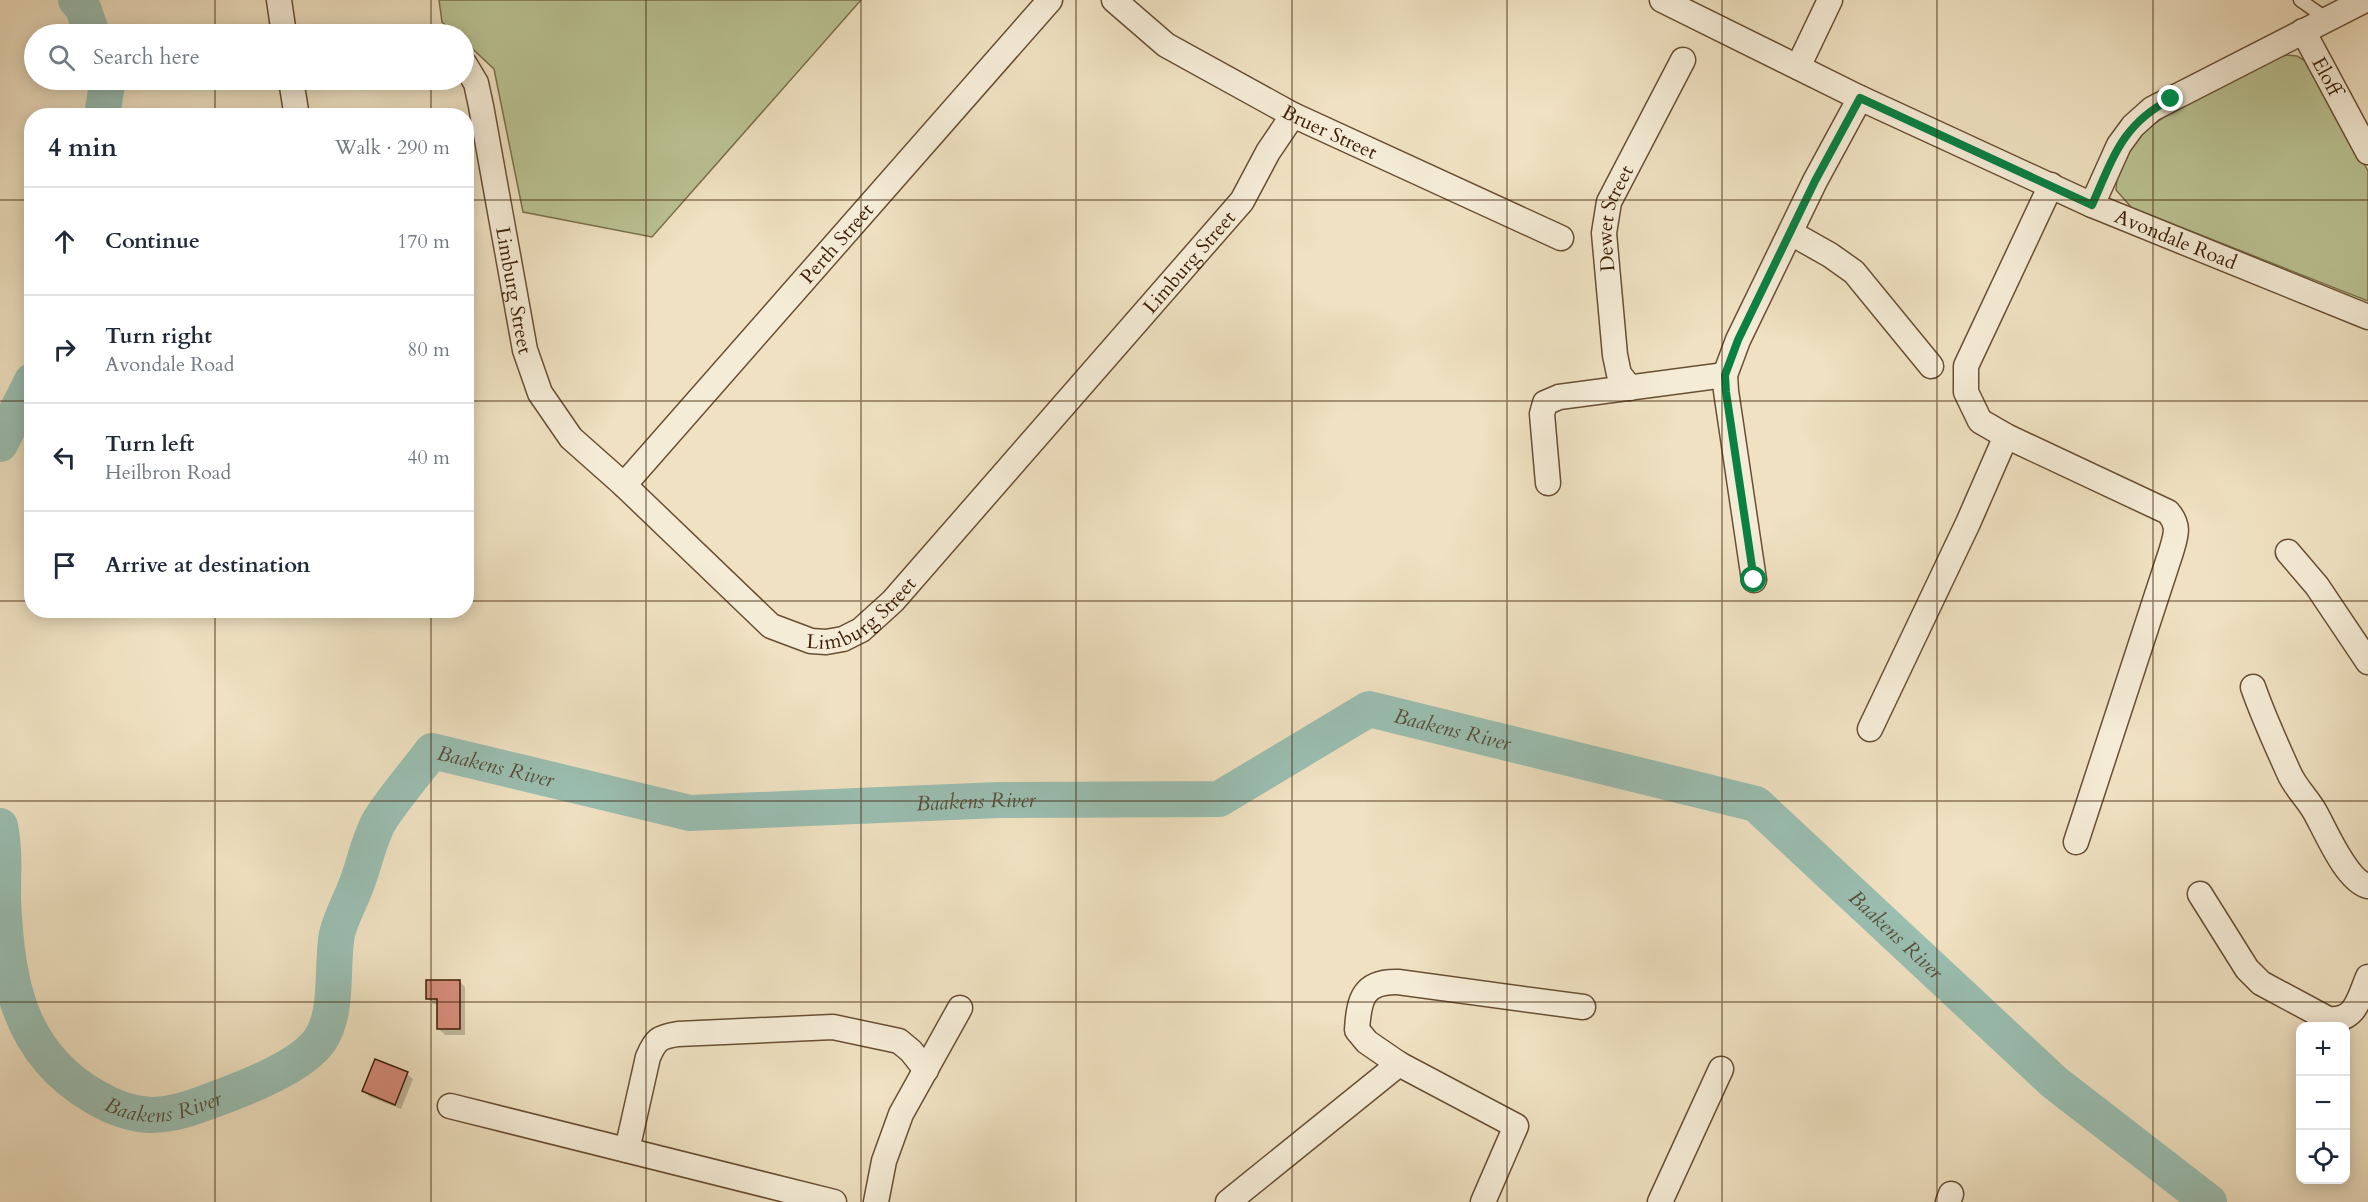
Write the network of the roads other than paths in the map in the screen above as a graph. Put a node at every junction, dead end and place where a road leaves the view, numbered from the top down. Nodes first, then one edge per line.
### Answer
1 (279, 0) edge
2 (1050, 0) edge
3 (1114, 0) edge
4 (1662, 0) edge
5 (1830, 0) edge
6 (2300, 0) edge
7 (2365, 0) edge
8 (2328, 19) junction
9 (283, 24) edge
10 (2303, 31) junction
11 (1683, 60) dead end
12 (1798, 67) junction
13 (474, 80) edge
14 (293, 90) edge
15 (1860, 98) junction
16 (296, 108) edge
17 (1293, 115) junction
18 (2368, 152) edge
19 (2051, 185) junction
20 (2092, 205) junction
21 (1791, 233) junction
22 (1561, 238) dead end
23 (2368, 317) edge
24 (1931, 366) dead end
25 (1725, 375) junction
26 (1630, 388) junction
27 (2006, 436) junction
28 (1548, 483) dead end
29 (624, 485) junction
30 (2288, 552) dead end
31 (1754, 580) dead end
32 (2368, 662) edge
33 (2253, 687) dead end
34 (1870, 729) dead end
35 (2076, 842) dead end
36 (2368, 886) edge
37 (2200, 894) dead end
38 (2368, 977) edge
39 (1583, 1007) dead end
40 (960, 1008) dead end
41 (1399, 1064) junction
42 (1721, 1069) dead end
43 (926, 1070) junction
44 (450, 1106) dead end
45 (627, 1150) junction
46 (834, 1202) edge
47 (876, 1202) edge
48 (1228, 1202) edge
49 (1483, 1202) edge
50 (1660, 1202) edge

1 - 9 street
2 - 29 street, Perth Street
3 - 17 street, Bruer Street
4 - 12 street, Avondale Road
5 - 12 street
6 - 8 lane
7 - 8 street
8 - 10 street
10 - 18 street, Eloff
10 - 20 street
11 - 26 street, Dewet Street
12 - 15 street, Avondale Road
13 - 29 street, Limburg Street
14 - 16 street
15 - 19 street, Avondale Road
15 - 21 street
17 - 22 street, Bruer Street
17 - 29 street, Limburg Street
19 - 20 street, Avondale Road
19 - 27 street
20 - 23 street, Avondale Road
21 - 24 street
21 - 25 street
25 - 26 street
25 - 31 street
26 - 28 street
27 - 34 street
27 - 35 street
30 - 32 street
33 - 36 street
37 - 38 street
39 - 41 street
40 - 43 street
41 - 48 street
41 - 49 street
42 - 50 street
43 - 45 street
43 - 47 street
44 - 45 street
45 - 46 street

